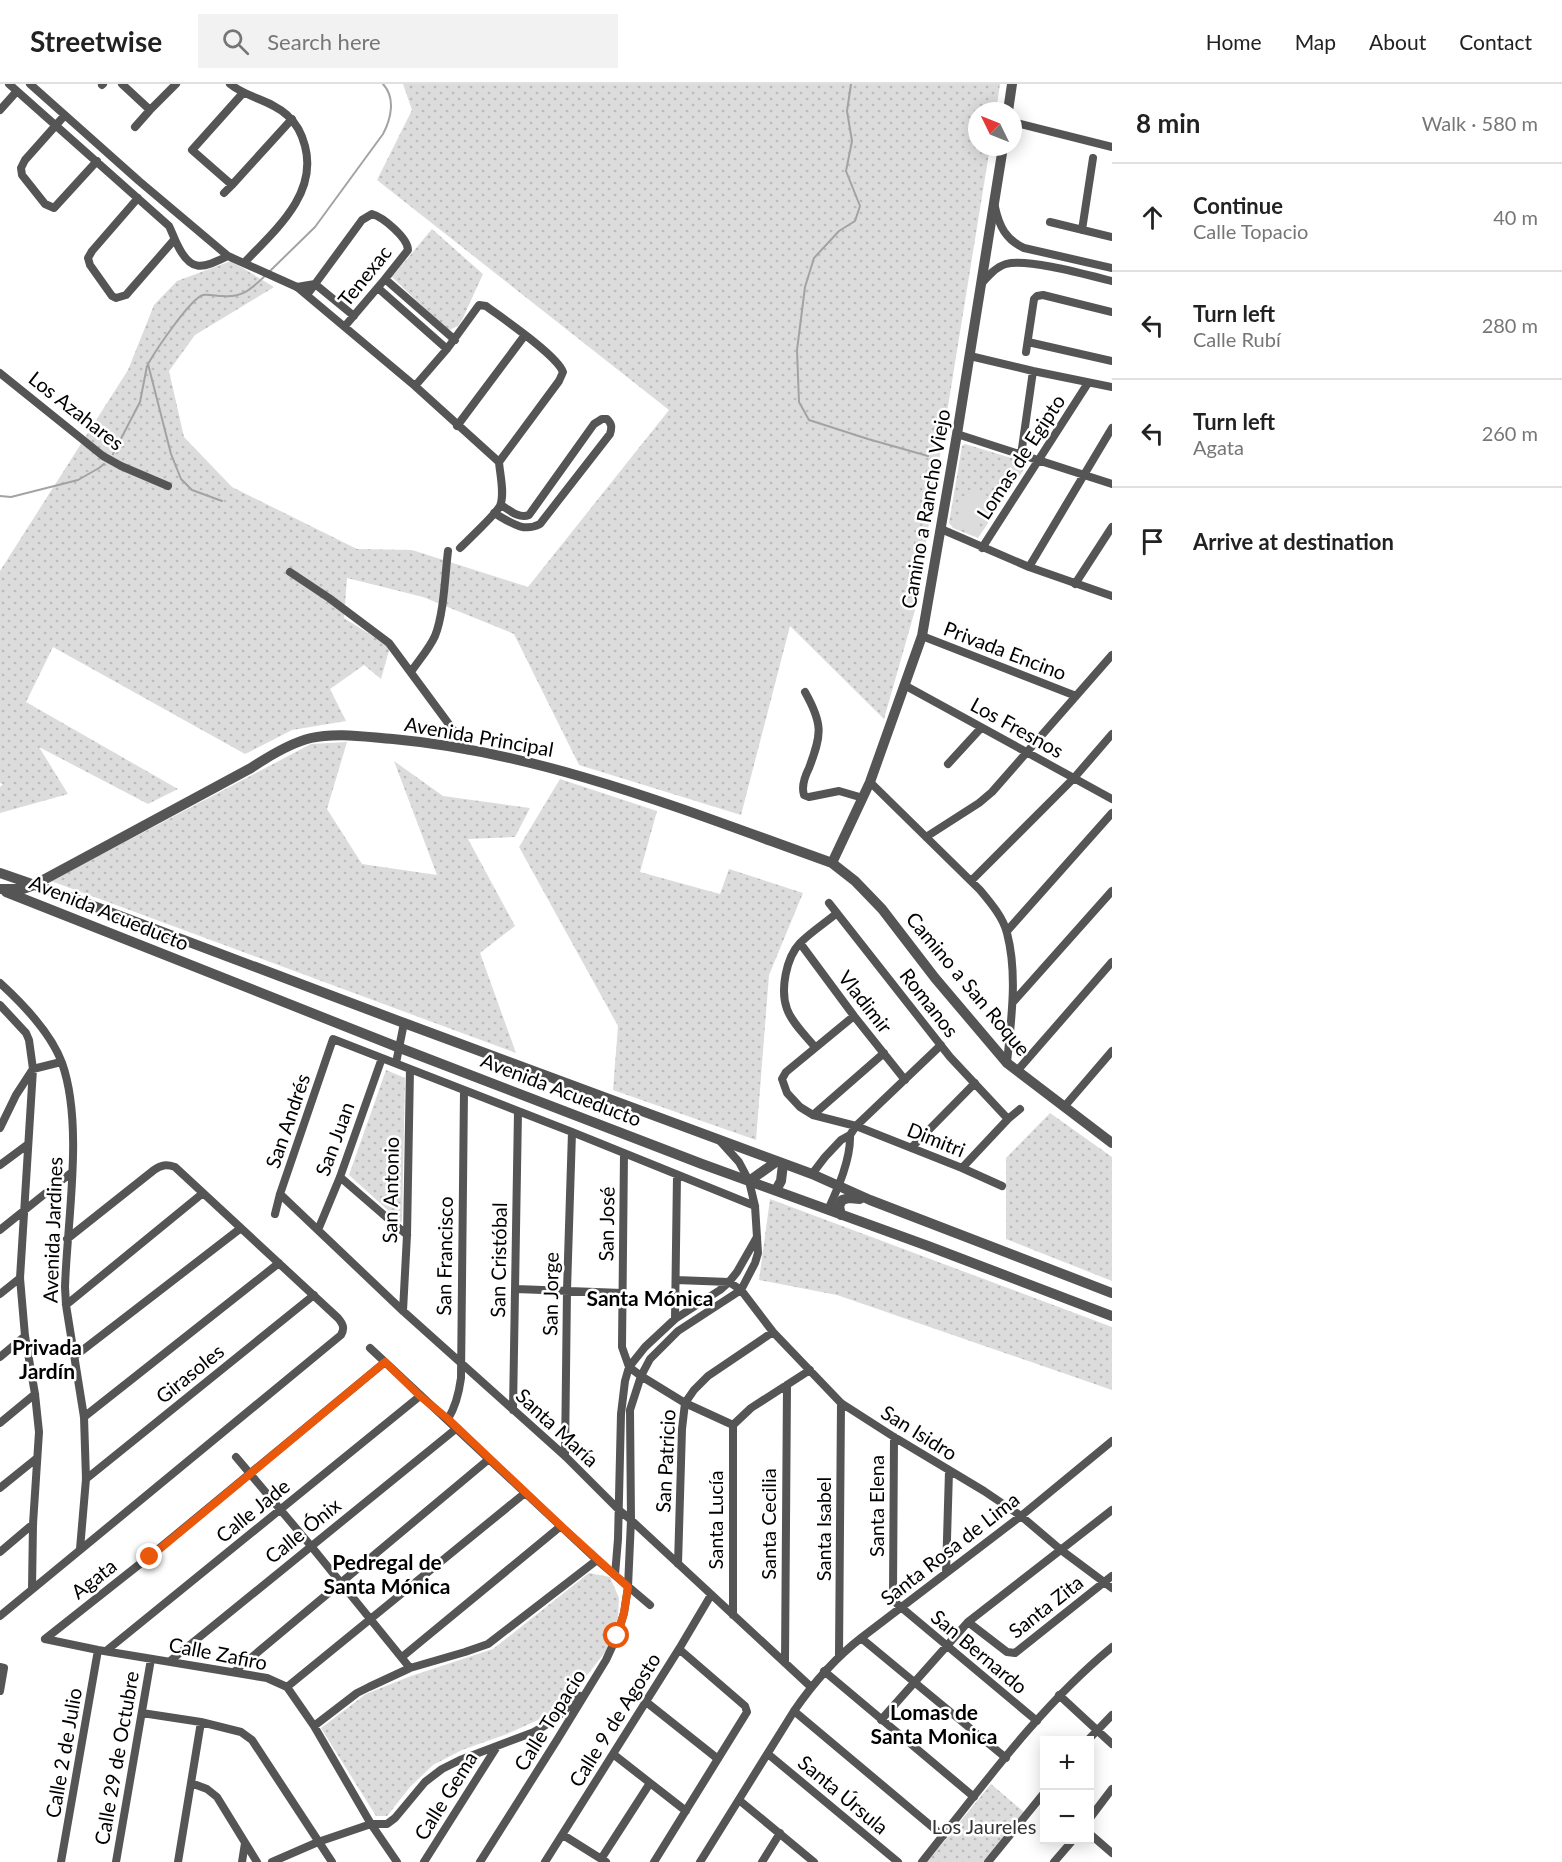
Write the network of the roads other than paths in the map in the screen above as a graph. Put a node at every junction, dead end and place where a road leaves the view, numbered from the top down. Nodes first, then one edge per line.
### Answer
1 (9, 84) edge
2 (30, 84) edge
3 (122, 84) edge
4 (176, 84) edge
5 (230, 84) edge
6 (1012, 84) edge
7 (17, 91) junction
8 (243, 93) junction
9 (1009, 102) edge
10 (0, 110) edge
11 (150, 110) junction
12 (65, 116) junction
13 (292, 120) junction
14 (1022, 124) edge
15 (56, 125) junction
16 (135, 127) dead end
17 (1112, 147) edge
18 (1002, 156) edge
19 (1093, 158) dead end
20 (97, 161) junction
21 (232, 185) junction
22 (224, 193) dead end
23 (138, 198) junction
24 (994, 204) junction
25 (1050, 222) dead end
26 (1082, 230) junction
27 (1112, 237) edge
28 (174, 240) junction
29 (1044, 252) junction
30 (228, 256) junction
31 (244, 263) junction
32 (1041, 266) junction
33 (1112, 268) edge
34 (386, 279) junction
35 (1112, 280) edge
36 (315, 284) junction
37 (980, 284) junction
38 (297, 287) junction
39 (378, 288) junction
40 (307, 295) junction
41 (1112, 312) edge
42 (354, 316) junction
43 (345, 326) junction
44 (525, 335) junction
45 (454, 340) junction
46 (1028, 342) junction
47 (447, 349) junction
48 (1026, 352) dead end
49 (970, 356) junction
50 (1112, 361) edge
51 (1033, 371) junction
52 (0, 373) edge
53 (1088, 383) junction
54 (415, 386) junction
55 (1112, 387) edge
56 (457, 426) junction
57 (1112, 428) edge
58 (957, 434) junction
59 (1021, 455) junction
60 (1039, 460) junction
61 (499, 462) junction
62 (1084, 475) junction
63 (1112, 484) edge
64 (168, 486) dead end
65 (501, 505) junction
66 (494, 513) junction
67 (519, 515) junction
68 (1112, 526) edge
69 (519, 527) junction
70 (941, 529) junction
71 (460, 548) dead end
72 (982, 548) junction
73 (448, 551) dead end
74 (1029, 567) junction
75 (290, 572) dead end
76 (1075, 584) junction
77 (1112, 596) edge
78 (922, 636) junction
79 (1112, 656) edge
80 (411, 672) junction
81 (906, 686) junction
82 (805, 692) dead end
83 (1076, 696) junction
84 (981, 728) junction
85 (1112, 734) edge
86 (468, 750) junction
87 (1027, 753) junction
88 (948, 764) dead end
89 (1074, 778) junction
90 (870, 782) junction
91 (863, 798) junction
92 (1112, 799) edge
93 (1112, 813) edge
94 (926, 837) junction
95 (832, 863) junction
96 (0, 873) edge
97 (971, 881) junction
98 (34, 885) junction
99 (0, 889) edge
100 (1112, 891) edge
101 (829, 903) dead end
102 (837, 913) junction
103 (1007, 931) junction
104 (800, 943) junction
105 (1112, 962) edge
106 (0, 983) edge
107 (1013, 1002) junction
108 (0, 1005) edge
109 (854, 1016) junction
110 (404, 1023) junction
111 (941, 1045) junction
112 (815, 1047) junction
113 (399, 1048) junction
114 (1112, 1051) edge
115 (884, 1053) junction
116 (382, 1058) junction
117 (62, 1062) junction
118 (1103, 1062) junction
119 (396, 1063) junction
120 (1007, 1063) junction
121 (33, 1069) junction
122 (410, 1069) junction
123 (1112, 1069) edge
124 (1017, 1071) junction
125 (905, 1080) junction
126 (975, 1083) junction
127 (464, 1090) junction
128 (1064, 1107) junction
129 (1020, 1109) dead end
130 (518, 1111) junction
131 (813, 1115) junction
132 (1008, 1119) junction
133 (856, 1126) junction
134 (0, 1128) edge
135 (572, 1132) junction
136 (850, 1134) junction
137 (720, 1141) junction
138 (1112, 1142) edge
139 (27, 1145) junction
140 (911, 1148) junction
141 (624, 1153) junction
142 (780, 1163) junction
143 (0, 1165) edge
144 (962, 1168) junction
145 (72, 1172) junction
146 (812, 1174) junction
147 (677, 1175) junction
148 (340, 1177) junction
149 (749, 1181) junction
150 (839, 1186) junction
151 (1002, 1186) dead end
152 (776, 1190) junction
153 (203, 1193) junction
154 (280, 1194) junction
155 (870, 1200) junction
156 (755, 1206) junction
157 (828, 1210) junction
158 (23, 1212) junction
159 (275, 1214) dead end
160 (841, 1215) junction
161 (241, 1228) junction
162 (0, 1230) edge
163 (318, 1230) junction
164 (407, 1235) junction
165 (757, 1237) junction
166 (67, 1239) junction
167 (977, 1241) junction
168 (971, 1262) junction
169 (279, 1263) junction
170 (20, 1278) junction
171 (676, 1280) junction
172 (729, 1282) junction
173 (516, 1290) junction
174 (567, 1290) junction
175 (741, 1290) junction
176 (622, 1293) junction
177 (1112, 1293) edge
178 (0, 1294) edge
179 (314, 1295) junction
180 (66, 1305) junction
181 (403, 1311) junction
182 (1112, 1316) edge
183 (675, 1319) junction
184 (773, 1332) junction
185 (26, 1336) junction
186 (370, 1348) dead end
187 (75, 1356) junction
188 (0, 1357) edge
189 (385, 1362) junction
190 (460, 1363) junction
191 (629, 1367) junction
192 (810, 1370) junction
193 (641, 1376) junction
194 (787, 1385) junction
195 (35, 1394) junction
196 (420, 1396) junction
197 (685, 1403) junction
198 (841, 1403) junction
199 (513, 1410) junction
200 (84, 1417) junction
201 (448, 1419) junction
202 (0, 1423) edge
203 (733, 1425) junction
204 (457, 1428) junction
205 (894, 1437) junction
206 (1112, 1441) edge
207 (565, 1456) junction
208 (236, 1457) dead end
209 (37, 1458) junction
210 (489, 1459) junction
211 (949, 1471) junction
212 (251, 1474) junction
213 (86, 1479) junction
214 (0, 1488) edge
215 (525, 1493) junction
216 (280, 1510) junction
217 (619, 1510) junction
218 (1112, 1510) edge
219 (1021, 1516) junction
220 (631, 1520) junction
221 (33, 1524) junction
222 (561, 1526) junction
223 (311, 1546) junction
224 (80, 1549) junction
225 (1061, 1550) junction
226 (0, 1552) edge
227 (597, 1560) junction
228 (678, 1564) junction
229 (946, 1573) junction
230 (615, 1575) junction
231 (1110, 1582) edge
232 (342, 1583) junction
233 (628, 1587) junction
234 (32, 1589) junction
235 (711, 1595) junction
236 (650, 1605) dead end
237 (901, 1608) junction
238 (733, 1615) junction
239 (0, 1616) edge
240 (372, 1619) junction
241 (968, 1622) junction
242 (861, 1638) junction
243 (45, 1639) joint
244 (945, 1645) junction
245 (1112, 1647) edge
246 (679, 1649) junction
247 (102, 1651) junction
248 (839, 1655) junction
249 (402, 1657) junction
250 (151, 1659) junction
251 (170, 1661) junction
252 (785, 1662) junction
253 (2, 1668) edge
254 (410, 1668) junction
255 (824, 1671) junction
256 (234, 1672) junction
257 (914, 1682) junction
258 (287, 1687) junction
259 (811, 1687) junction
260 (0, 1690) edge
261 (587, 1690) junction
262 (1059, 1695) junction
263 (645, 1701) junction
264 (794, 1711) junction
265 (142, 1713) junction
266 (1112, 1715) edge
267 (881, 1720) junction
268 (1036, 1721) junction
269 (201, 1722) junction
270 (314, 1726) junction
271 (1097, 1729) junction
272 (1091, 1736) edge
273 (1112, 1744) edge
274 (496, 1748) junction
275 (613, 1754) junction
276 (768, 1754) junction
277 (1006, 1758) junction
278 (718, 1759) junction
279 (191, 1783) junction
280 (650, 1783) junction
281 (1112, 1789) edge
282 (974, 1797) junction
283 (1040, 1798) edge
284 (739, 1800) junction
285 (686, 1811) junction
286 (1094, 1812) edge
287 (371, 1824) junction
288 (780, 1833) junction
289 (563, 1834) junction
290 (943, 1836) junction
291 (1094, 1838) edge
292 (318, 1842) junction
293 (245, 1843) junction
294 (1068, 1844) edge
295 (1112, 1852) edge
296 (604, 1860) edge
297 (61, 1862) edge
298 (116, 1862) edge
299 (178, 1862) edge
300 (242, 1862) edge
301 (257, 1862) edge
302 (272, 1862) edge
303 (332, 1862) edge
304 (397, 1862) edge
305 (424, 1862) edge
306 (480, 1862) edge
307 (545, 1862) edge
308 (654, 1862) edge
309 (700, 1862) edge
310 (762, 1862) edge
311 (814, 1862) edge
312 (898, 1862) edge
313 (922, 1862) edge
314 (988, 1862) edge
315 (1054, 1862) edge

1 - 7 street
2 - 12 street
3 - 11 street
4 - 11 street
5 - 8 street
6 - 9 street
7 - 10 street
7 - 15 street
8 - 13 street
8 - 21 street
11 - 16 street
12 - 15 street
12 - 30 street
13 - 21 street
13 - 31 street
14 - 17 street
15 - 20 street
15 - 20 street
18 - 24 street, Camino a Rancho Viejo
19 - 26 street
20 - 23 street
21 - 22 street
23 - 28 street
23 - 28 street
24 - 29 street
24 - 37 street, Camino a Rancho Viejo
25 - 26 street
26 - 27 street
28 - 30 street
29 - 32 street
29 - 33 street
30 - 31 street
31 - 38 street
32 - 35 street
32 - 37 street
34 - 36 street, Tenexac
34 - 39 street, Tenexac
34 - 45 street
36 - 38 street
36 - 40 street
36 - 42 street
37 - 49 street, Camino a Rancho Viejo
38 - 40 street
39 - 42 street, Tenexac
39 - 47 street
40 - 43 street
41 - 46 street
42 - 43 street, Tenexac
43 - 54 street
44 - 45 street
44 - 56 street
44 - 61 street
45 - 47 street
46 - 48 street
46 - 50 street
47 - 54 street
49 - 51 street
49 - 58 street, Camino a Rancho Viejo
51 - 53 street
51 - 59 street
52 - 64 street, Los Azahares
53 - 55 street
53 - 60 street, Lomas de Egipto
54 - 56 street
56 - 61 street
57 - 62 street
58 - 59 street
58 - 70 street, Camino a Rancho Viejo
59 - 60 street
60 - 62 street
60 - 72 street, Lomas de Egipto
61 - 65 street
62 - 63 street
62 - 74 street
65 - 66 street
65 - 67 street
66 - 69 street
66 - 71 street
67 - 69 street
67 - 69 street
68 - 76 street
70 - 72 street
70 - 78 street, Camino a Rancho Viejo
72 - 74 street
73 - 80 street
74 - 76 street
75 - 80 street
76 - 77 street
78 - 81 street, Camino a Rancho Viejo
78 - 83 street, Privada Encino
79 - 83 street
80 - 86 street
81 - 84 street, Los Fresnos
81 - 90 street, Camino a Rancho Viejo
82 - 91 street
83 - 87 street
84 - 87 street, Los Fresnos
84 - 88 street
85 - 89 street
86 - 95 street, Avenida Principal
86 - 98 street, Avenida Principal
87 - 89 street, Los Fresnos
87 - 94 street
89 - 92 street, Los Fresnos
89 - 97 street
90 - 91 street, Camino a Rancho Viejo
90 - 94 street
91 - 95 street, Camino a Rancho Viejo
93 - 103 street
94 - 97 street
95 - 120 street, Camino a San Roque
96 - 98 street, Avenida Acueducto
97 - 103 street
98 - 99 street
98 - 110 street, Avenida Acueducto
99 - 113 street, Avenida Acueducto
100 - 107 street
101 - 102 street, Romanos
102 - 104 street
102 - 111 street, Romanos
103 - 107 street
104 - 109 street, Vladimir
104 - 112 street
105 - 124 street
106 - 117 street, Avenida Jardines
107 - 120 street
108 - 121 street, Avenida Jardines
109 - 112 street
109 - 115 street, Vladimir
110 - 113 street
110 - 137 street, Avenida Acueducto
111 - 125 street
111 - 126 street, Romanos
112 - 131 street
113 - 119 street
113 - 149 street, Avenida Acueducto
114 - 118 street
115 - 125 street, Vladimir
115 - 131 street
116 - 119 street
116 - 148 street, San Juan
116 - 154 street, San Andrés
117 - 121 street
117 - 145 street, Avenida Jardines
118 - 123 street
118 - 128 street
119 - 122 street
120 - 124 street, Camino a San Roque
121 - 134 street
121 - 139 street, Avenida Jardines
122 - 127 street
122 - 164 street, San Antonio
124 - 128 street, Camino a San Roque
125 - 133 street
126 - 132 street, Romanos
126 - 140 street
127 - 130 street
127 - 190 street, San Francisco
128 - 138 street, Camino a San Roque
129 - 132 street
130 - 135 street
130 - 173 street, San Cristóbal
131 - 133 street, Dimitri
132 - 144 street
133 - 136 street
133 - 140 street, Dimitri
135 - 141 street
135 - 174 street, San Jorge
136 - 146 street
136 - 150 street
137 - 142 street, Avenida Acueducto
137 - 149 street
139 - 143 street
139 - 158 street, Avenida Jardines
140 - 144 street, Dimitri
141 - 147 street
141 - 176 street, San José
142 - 146 street, Avenida Acueducto
142 - 149 street
142 - 152 street
144 - 151 street, Dimitri
145 - 158 street
145 - 166 street, Avenida Jardines
146 - 150 street, Avenida Acueducto
147 - 156 street
147 - 171 street
148 - 163 street, San Juan
148 - 164 street
149 - 152 street, Avenida Acueducto
149 - 156 street
150 - 155 street, Avenida Acueducto
150 - 157 street
152 - 157 street, Avenida Acueducto
153 - 161 street
153 - 166 street
153 - 180 street
154 - 159 street, San Andrés
154 - 163 street, Santa María
155 - 160 street
155 - 167 street, Avenida Acueducto
156 - 165 street
157 - 160 street, Avenida Acueducto
158 - 162 street
158 - 170 street, Avenida Jardines
160 - 168 street, Avenida Acueducto
161 - 169 street
161 - 187 street
163 - 181 street, Santa María
164 - 181 street, San Antonio
165 - 172 street
165 - 175 street
166 - 180 street, Avenida Jardines
167 - 168 street
167 - 177 street, Avenida Acueducto
168 - 182 street, Avenida Acueducto
169 - 179 street
169 - 200 street
170 - 178 street
170 - 185 street, Avenida Jardines
171 - 172 street
171 - 183 street
172 - 175 street, San Isidro
172 - 183 street
173 - 174 street
173 - 199 street, San Cristóbal
174 - 176 street
174 - 207 street, San Jorge
175 - 184 street, San Isidro
175 - 193 street, Calle Topacio
176 - 191 street, San José
179 - 213 street, Girasoles
179 - 224 street
180 - 187 street, Avenida Jardines
181 - 190 street, Santa María
183 - 191 street
184 - 192 street, San Isidro
184 - 197 street, San Patricio
185 - 188 street
185 - 195 street, Avenida Jardines
186 - 189 street
187 - 200 street, Avenida Jardines
189 - 196 street
189 - 212 street, Agata
190 - 199 street, Santa María
190 - 201 street, San Francisco
191 - 193 street
191 - 217 street
192 - 194 street
192 - 198 street, San Isidro
193 - 197 street
193 - 220 street, Calle Topacio
194 - 203 street
194 - 252 street, Santa Cecilia
195 - 202 street
195 - 209 street, Avenida Jardines
196 - 201 street
196 - 216 street, Calle Jade
197 - 203 street
197 - 228 street, San Patricio
198 - 205 street, San Isidro
198 - 248 street, Santa Isabel
199 - 207 street, Santa María
200 - 213 street, Avenida Jardines
201 - 204 street
203 - 238 street, Santa Lucía
204 - 210 street
204 - 223 street, Calle Ónix
205 - 211 street, San Isidro
205 - 237 street, Santa Elena
206 - 219 street, Santa Rosa de Lima
207 - 217 street, Santa María
208 - 212 street
209 - 214 street
209 - 221 street, Avenida Jardines
210 - 215 street
210 - 232 street
211 - 219 street, San Isidro
211 - 229 street
212 - 216 street
212 - 243 street, Agata
213 - 224 street, Avenida Jardines
215 - 222 street
215 - 240 street
216 - 223 street
216 - 247 street, Calle Jade
217 - 220 street, Santa María
217 - 230 street
218 - 225 street
219 - 225 street, San Isidro
219 - 229 street, Santa Rosa de Lima
220 - 228 street, Santa María
220 - 233 street, Calle Topacio
221 - 226 street
221 - 234 street, Avenida Jardines
222 - 227 street
222 - 249 street
223 - 232 street
223 - 251 street, Calle Ónix
224 - 234 street
225 - 231 street, San Isidro
225 - 241 street
227 - 230 street
227 - 254 street
228 - 235 street, Santa María
229 - 237 street, Santa Rosa de Lima
230 - 233 street
231 - 241 street, Santa Zita
232 - 240 street
232 - 256 street
233 - 236 street
233 - 261 street, Calle Topacio
234 - 239 street
235 - 238 street, Santa María
235 - 246 street, Calle 9 de Agosto
237 - 242 street, Santa Rosa de Lima
237 - 244 street, San Bernardo
238 - 252 street, Santa María
240 - 249 street
240 - 258 street
241 - 244 street
242 - 248 street, Santa Rosa de Lima
242 - 257 street
243 - 247 street, Calle Zafiro
244 - 257 street
244 - 268 street, San Bernardo
245 - 262 street
246 - 263 street, Calle 9 de Agosto
246 - 278 street
247 - 250 street, Calle Zafiro
247 - 297 street, Calle 2 de Julio
248 - 255 street, Santa Rosa de Lima
249 - 254 street
250 - 251 street, Calle Zafiro
250 - 265 street, Calle 29 de Octubre
251 - 256 street, Calle Zafiro
252 - 259 street, Santa María
253 - 260 street
254 - 270 street
255 - 259 street, Santa Rosa de Lima
255 - 267 street
256 - 258 street, Calle Zafiro
257 - 267 street
257 - 277 street
258 - 270 street, Calle Zafiro
259 - 264 street, Santa Rosa de Lima
261 - 274 street
261 - 306 street, Calle Topacio
262 - 268 street
262 - 271 street
263 - 275 street, Calle 9 de Agosto
263 - 278 street
264 - 276 street, Santa Rosa de Lima
264 - 290 street
265 - 269 street
265 - 298 street, Calle 29 de Octubre
266 - 271 street
267 - 282 street
268 - 277 street
269 - 279 street
269 - 292 street
270 - 287 street, Calle Zafiro
271 - 272 street
271 - 273 street
274 - 287 street
274 - 305 street, Calle Gema
275 - 280 street
275 - 289 street, Calle 9 de Agosto
276 - 284 street, Santa Rosa de Lima
276 - 312 street, Santa Úrsula
277 - 282 street
278 - 285 street
279 - 293 street
279 - 299 street
280 - 285 street
280 - 296 street
281 - 286 street
282 - 290 street
283 - 314 street
284 - 288 street
284 - 309 street, Santa Rosa de Lima
285 - 308 street
287 - 292 street
287 - 304 street, Calle Zafiro
288 - 310 street
288 - 311 street
289 - 296 street
289 - 307 street, Calle 9 de Agosto
290 - 313 street
291 - 295 street
292 - 302 street
292 - 303 street
293 - 300 street
293 - 301 street
294 - 315 street

